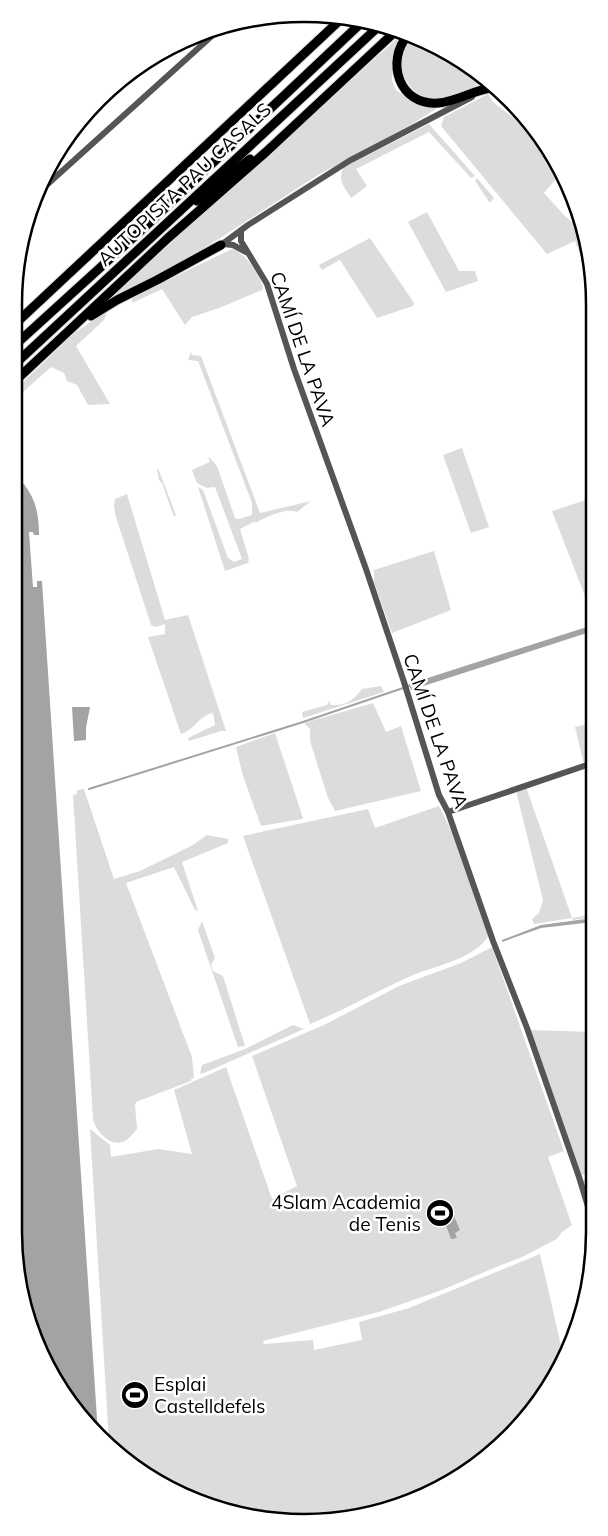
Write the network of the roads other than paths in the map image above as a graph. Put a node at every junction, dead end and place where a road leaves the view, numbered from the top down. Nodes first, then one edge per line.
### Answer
1 (336, 25) edge
2 (356, 28) edge
3 (373, 31) edge
4 (390, 36) edge
5 (208, 39) edge
6 (404, 41) edge
7 (485, 89) edge
8 (486, 89) edge
9 (308, 112) junction
10 (51, 181) edge
11 (244, 228) junction
12 (144, 242) junction
13 (221, 244) junction
14 (248, 252) junction
15 (22, 317) edge
16 (74, 326) junction
17 (22, 339) edge
18 (22, 358) edge
19 (22, 375) edge
20 (586, 765) edge
21 (448, 812) junction
22 (586, 1200) edge

1 - 15 highway
2 - 17 highway, AUTOPISTA PAU CASALS
3 - 12 highway, AUTOPISTA PAU CASALS
4 - 9 highway
5 - 10 street
6 - 7 highway
8 - 11 street
9 - 12 highway
9 - 16 highway
11 - 13 street
11 - 14 street, CAMÍ DE LA PAVA
12 - 18 highway, AUTOPISTA PAU CASALS
13 - 14 street
13 - 16 highway
14 - 21 street, CAMÍ DE LA PAVA
16 - 19 highway
20 - 21 street
21 - 22 street, CAMÍ DE LA PAVA

